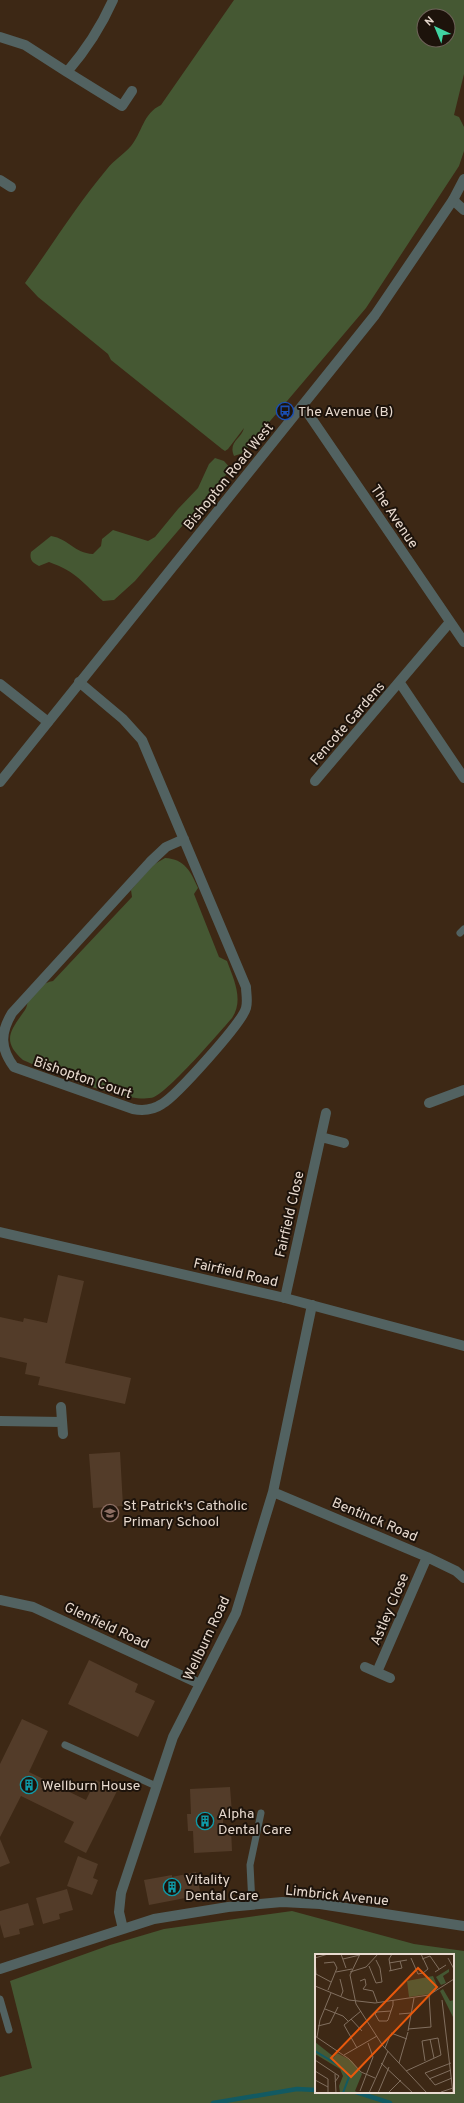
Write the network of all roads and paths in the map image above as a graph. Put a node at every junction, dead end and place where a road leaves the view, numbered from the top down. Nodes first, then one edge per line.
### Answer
1 (113, 0) edge
2 (0, 37) edge
3 (67, 72) junction
4 (132, 91) dead end
5 (464, 179) edge
6 (0, 180) edge
7 (11, 187) dead end
8 (453, 200) junction
9 (464, 210) edge
10 (303, 406) junction
11 (450, 622) junction
12 (464, 642) edge
13 (79, 682) junction
14 (400, 683) junction
15 (0, 684) edge
16 (48, 722) junction
17 (464, 778) edge
18 (315, 781) dead end
19 (0, 782) edge
20 (184, 839) junction
21 (464, 1090) edge
22 (429, 1103) dead end
23 (326, 1113) dead end
24 (321, 1137) junction
25 (344, 1143) dead end
26 (0, 1232) edge
27 (285, 1298) junction
28 (312, 1305) junction
29 (464, 1346) edge
30 (61, 1407) dead end
31 (0, 1421) edge
32 (62, 1422) junction
33 (63, 1434) dead end
34 (272, 1492) junction
35 (427, 1557) junction
36 (464, 1578) edge
37 (0, 1600) edge
38 (366, 1667) dead end
39 (377, 1672) junction
40 (390, 1678) dead end
41 (200, 1684) junction
42 (65, 1746) dead end
43 (156, 1786) junction
44 (262, 1813) dead end
45 (252, 1904) junction
46 (464, 1926) edge
47 (122, 1929) junction
48 (0, 1969) edge
49 (0, 1999) edge
50 (9, 2030) dead end

1 - 3 street
2 - 3 street
3 - 4 street
5 - 8 street, Bishopton Road West
6 - 7 street
8 - 9 street
8 - 10 street, Bishopton Road West
10 - 11 street, The Avenue
10 - 13 street, Bishopton Road West
11 - 12 street, The Avenue
11 - 14 street, Fencote Gardens
13 - 16 street, Bishopton Road West
13 - 20 street, Bishopton Court
14 - 17 street, Fencote Gardens
14 - 18 street, Fencote Gardens
15 - 16 street
16 - 19 street, Bishopton Road West
20 - 20 street, Bishopton Court
21 - 22 street
23 - 24 street, Fairfield Close
24 - 25 street
24 - 27 street, Fairfield Close
26 - 27 street, Fairfield Road
27 - 28 street, Fairfield Road
28 - 29 street, Fairfield Road
28 - 34 street, Wellburn Road
30 - 32 street
31 - 32 street
32 - 33 street
34 - 35 street, Bentinck Road
34 - 41 street, Wellburn Road
35 - 36 street, Bentinck Road
35 - 39 street, Astley Close
37 - 41 street, Glenfield Road
38 - 39 street
39 - 40 street
41 - 43 street, Wellburn Road
42 - 43 lane
43 - 47 street, Wellburn Road
44 - 45 lane
45 - 46 street, Limbrick Avenue
45 - 47 street, Limbrick Avenue
47 - 48 street, Limbrick Avenue
49 - 50 lane

